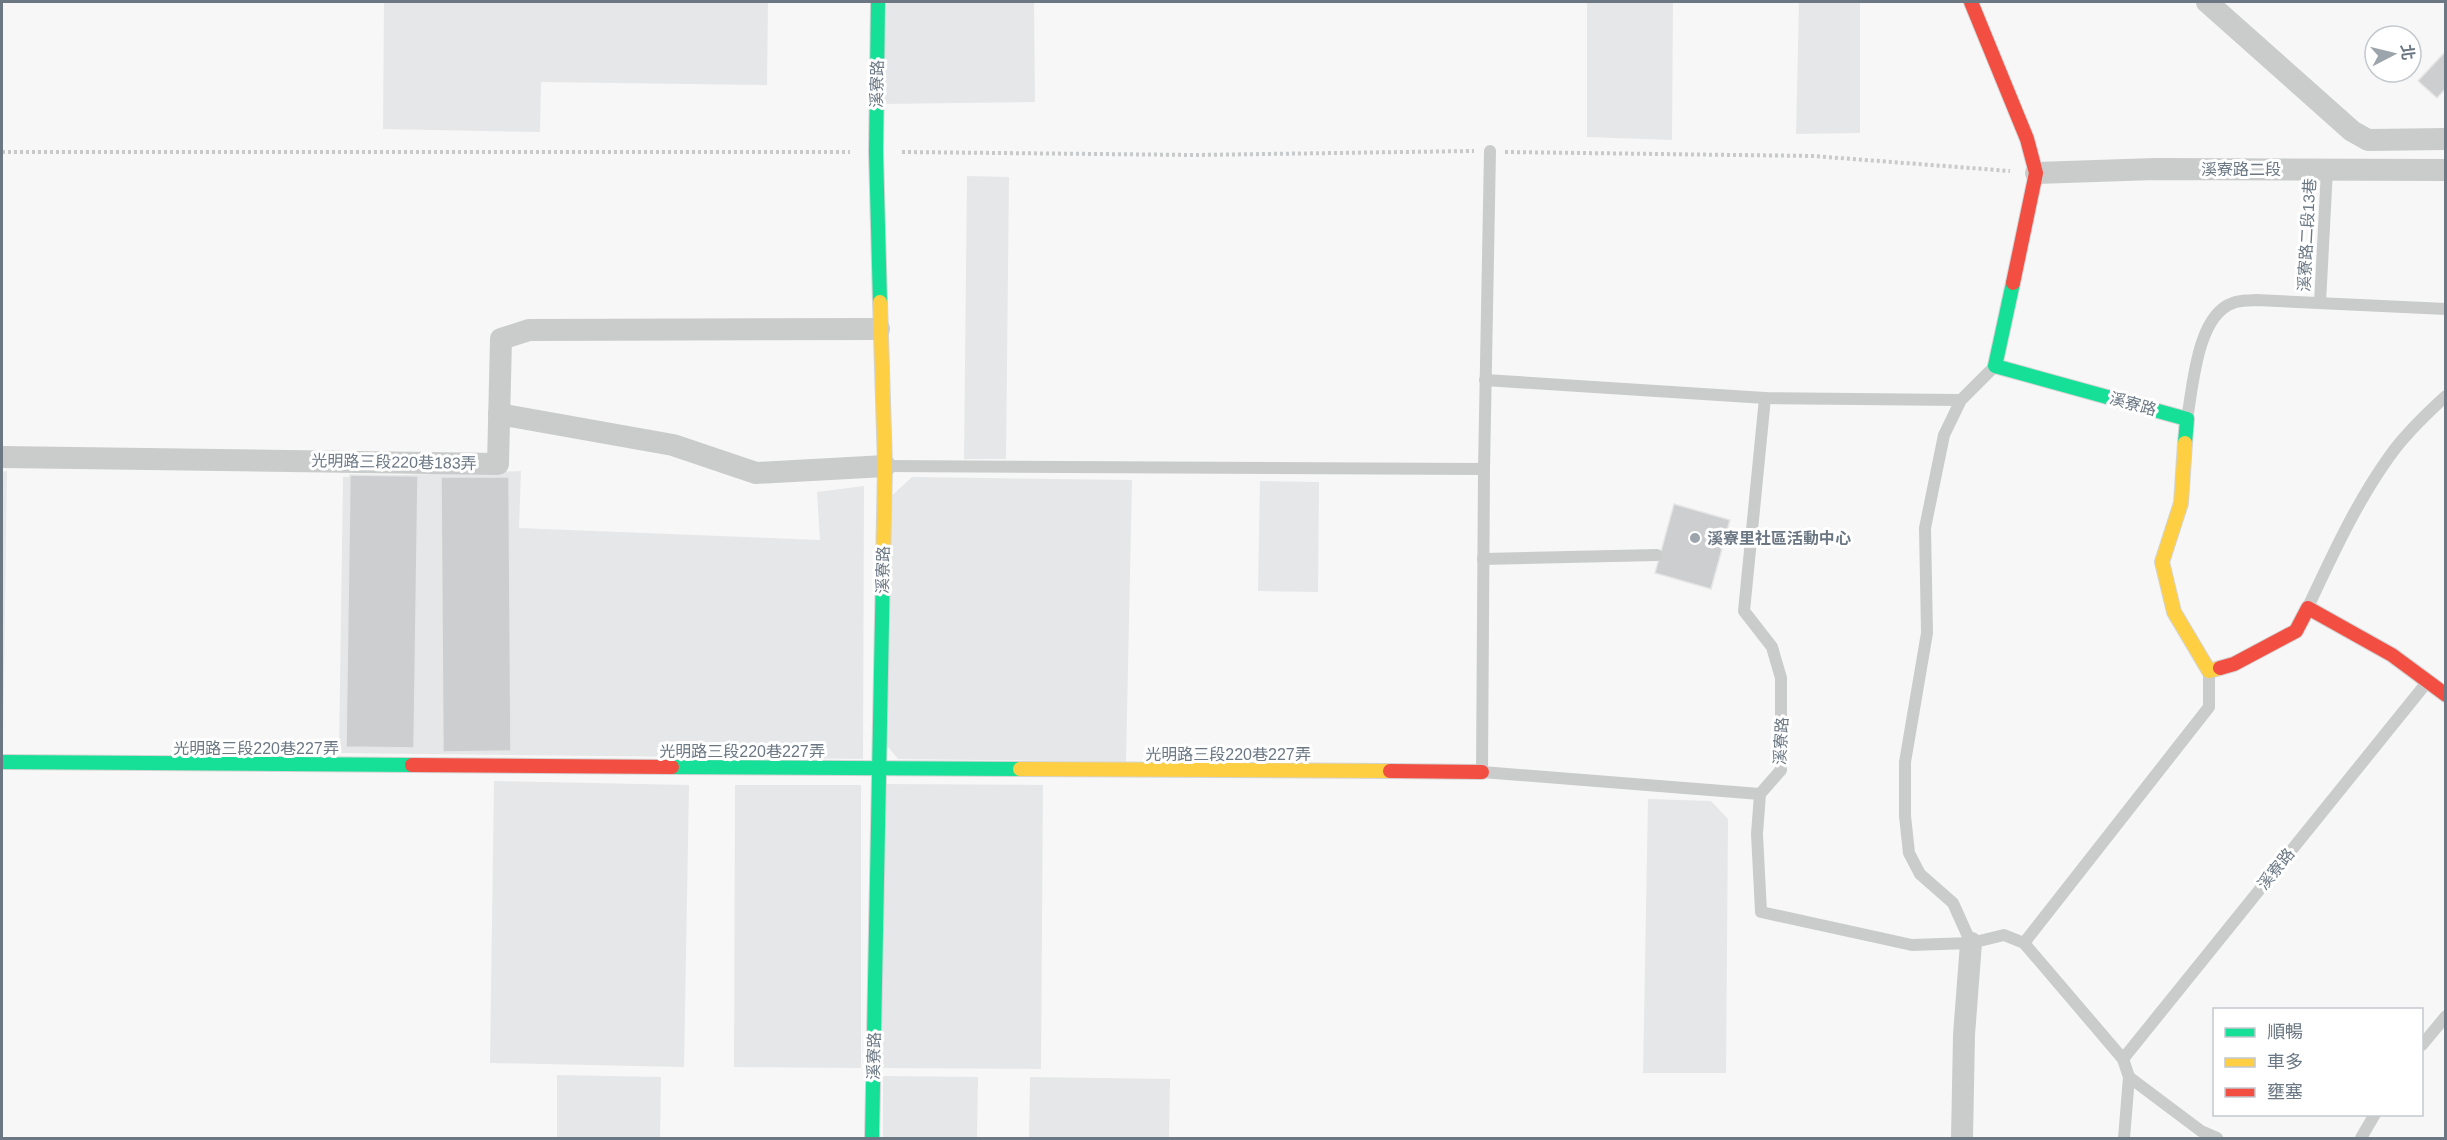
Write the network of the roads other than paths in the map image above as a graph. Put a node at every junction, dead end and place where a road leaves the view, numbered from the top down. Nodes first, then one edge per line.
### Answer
1 (878, 2) edge
2 (1971, 2) edge
3 (2207, 2) edge
4 (2445, 139) edge
5 (1490, 151) road end
6 (2328, 170) junction
7 (2445, 170) edge
8 (2036, 173) junction
9 (2320, 303) junction
10 (2445, 309) edge
11 (879, 329) junction
12 (1995, 366) junction
13 (1485, 380) junction
14 (2445, 396) edge
15 (1766, 398) junction
16 (1962, 400) junction
17 (499, 414) junction
18 (2187, 419) junction
19 (2, 457) edge
20 (885, 466) junction
21 (1484, 469) junction
22 (1657, 555) dead end
23 (1483, 559) junction
24 (2308, 608) junction
25 (2209, 671) junction
26 (2429, 680) junction
27 (2445, 695) edge
28 (2, 762) edge
29 (879, 769) junction
30 (1482, 772) junction
31 (1760, 794) junction
32 (1971, 943) junction
33 (2024, 943) junction
34 (2445, 1016) edge
35 (2423, 1043) edge
36 (2123, 1059) junction
37 (2130, 1077) junction
38 (2374, 1116) edge
39 (872, 1138) edge
40 (1962, 1138) edge
41 (2124, 1138) edge
42 (2217, 1138) edge
43 (2361, 1138) edge

1 - 11 street, 溪寮路
2 - 8 street
3 - 4 street
5 - 13 lane
6 - 7 street, 溪寮路二段
6 - 8 street, 溪寮路二段
6 - 9 lane, 溪寮路二段13巷
8 - 12 street
9 - 10 lane
9 - 18 lane
11 - 17 street, 光明路三段220巷183弄
11 - 20 street, 溪寮路
12 - 16 lane
12 - 18 street, 溪寮路
13 - 15 lane
13 - 21 lane
14 - 24 lane
15 - 16 lane
15 - 31 lane, 溪寮路
16 - 32 lane
17 - 19 street, 光明路三段220巷183弄
17 - 20 street
18 - 25 street
20 - 21 lane
20 - 29 street, 溪寮路
21 - 23 lane
22 - 23 lane
23 - 30 lane
24 - 25 street
24 - 26 street
25 - 33 lane
26 - 27 street
26 - 36 lane, 溪寮路
28 - 29 street, 光明路三段220巷227弄
29 - 30 street, 光明路三段220巷227弄
29 - 39 street, 溪寮路
30 - 31 lane
31 - 32 lane
32 - 33 lane
32 - 40 street
33 - 36 lane
34 - 35 lane
36 - 37 lane
37 - 41 lane
37 - 42 lane
38 - 43 lane

